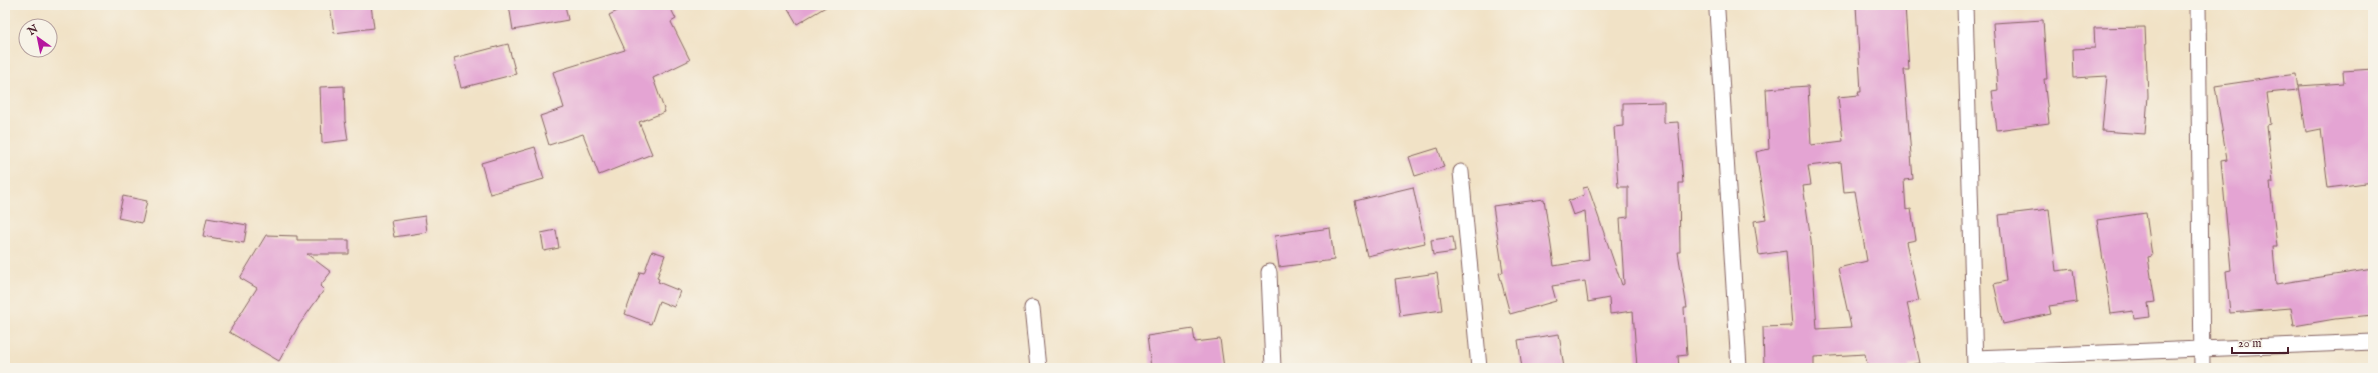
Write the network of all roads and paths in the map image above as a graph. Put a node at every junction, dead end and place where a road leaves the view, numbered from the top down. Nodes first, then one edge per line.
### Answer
1 (1965, 5) edge
2 (2198, 5) edge
3 (1717, 11) dead end
4 (1461, 172) dead end
5 (1269, 272) dead end
6 (1032, 308) dead end
7 (2373, 342) edge
8 (2201, 349) junction
9 (1975, 363) edge
10 (1038, 368) edge
11 (1273, 368) edge
12 (1479, 368) edge
13 (1739, 368) edge
14 (2202, 368) edge

1 - 9 street
2 - 8 street
3 - 13 street
4 - 12 street
5 - 11 street
6 - 10 street
7 - 8 street
8 - 9 street
8 - 14 street

